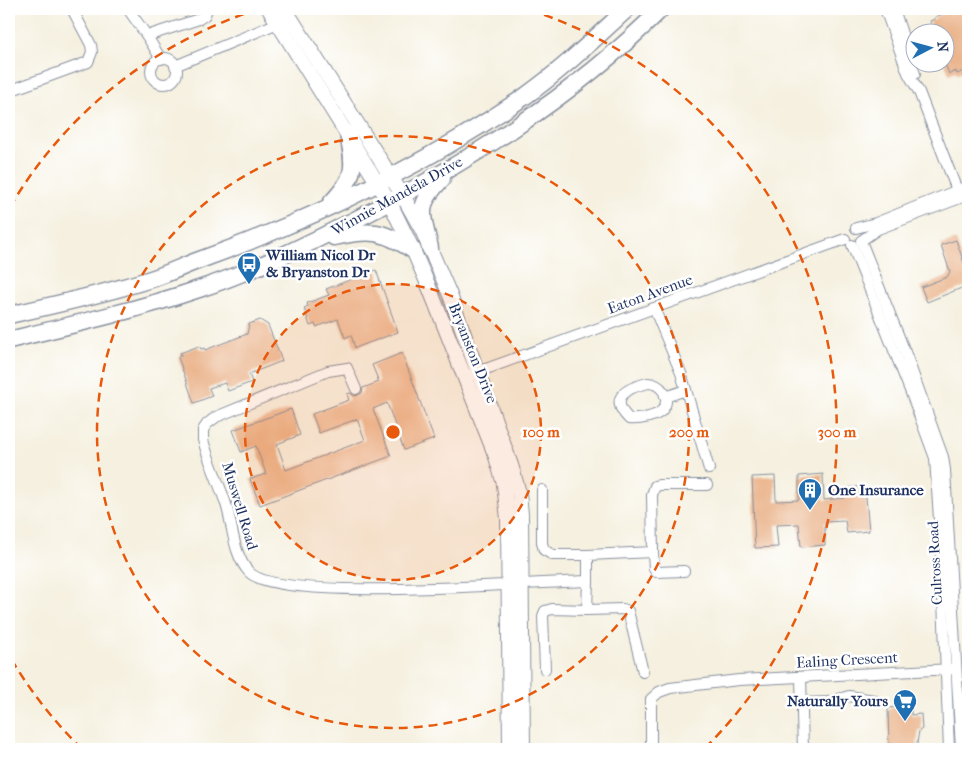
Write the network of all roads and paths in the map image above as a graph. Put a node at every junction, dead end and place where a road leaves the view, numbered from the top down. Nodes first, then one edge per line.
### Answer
1 (72, 9) edge
2 (128, 9) edge
3 (207, 9) edge
4 (269, 9) edge
5 (286, 9) edge
6 (628, 9) edge
7 (662, 9) edge
8 (885, 9) edge
9 (894, 9) edge
10 (278, 23) junction
11 (295, 25) junction
12 (146, 36) junction
13 (161, 59) junction
14 (175, 66) junction
15 (9, 91) edge
16 (919, 92) junction
17 (348, 134) junction
18 (460, 162) junction
19 (385, 180) junction
20 (968, 186) edge
21 (961, 194) edge
22 (396, 199) junction
23 (324, 210) junction
24 (856, 228) junction
25 (855, 241) junction
26 (310, 243) junction
27 (430, 248) junction
28 (413, 250) junction
29 (654, 308) junction
30 (9, 315) edge
31 (9, 340) edge
32 (471, 374) junction
33 (356, 389) dead end
34 (686, 390) junction
35 (665, 397) junction
36 (709, 469) dead end
37 (707, 485) dead end
38 (542, 490) dead end
39 (653, 552) junction
40 (588, 555) junction
41 (684, 572) dead end
42 (588, 581) junction
43 (516, 584) junction
44 (587, 610) junction
45 (545, 669) dead end
46 (951, 670) junction
47 (643, 672) dead end
48 (801, 676) junction
49 (874, 700) dead end
50 (802, 703) junction
51 (510, 749) edge
52 (524, 749) edge
53 (652, 749) edge
54 (803, 749) edge
55 (949, 749) edge
56 (961, 749) edge

1 - 15 street
2 - 12 street
3 - 12 street
4 - 10 main road, Bryanston Drive
5 - 11 main road, Bryanston Drive
6 - 19 main road, Winnie Mandela Drive
7 - 18 main road, Winnie Mandela Drive
8 - 16 street
9 - 16 street
10 - 11 street
10 - 14 street
10 - 17 main road, Bryanston Drive
11 - 19 main road, Bryanston Drive
12 - 13 street
13 - 14 street
13 - 14 street
16 - 21 street
17 - 19 main road, Bryanston Drive
17 - 23 main road
18 - 22 main road, Winnie Mandela Drive
18 - 27 main road
19 - 22 main road, Bryanston Drive
19 - 23 main road, Winnie Mandela Drive
20 - 21 street, Eaton Avenue
21 - 24 street, Eaton Avenue
21 - 25 street, Eaton Avenue
22 - 26 main road, Winnie Mandela Drive
22 - 27 main road, Bryanston Drive
22 - 28 main road, Bryanston Drive
23 - 30 main road, Winnie Mandela Drive
24 - 25 street, Culross Road
24 - 25 street
25 - 29 street, Eaton Avenue
25 - 46 street, Culross Road
26 - 28 main road
26 - 31 main road, Winnie Mandela Drive
27 - 32 main road, Bryanston Drive
28 - 32 main road, Bryanston Drive
29 - 32 street, Eaton Avenue
29 - 34 street
32 - 43 main road, Bryanston Drive
33 - 43 street, Muswell Road
34 - 35 street
34 - 36 street
35 - 35 street
37 - 39 street
38 - 40 street
39 - 40 street
39 - 41 street
40 - 42 street
42 - 43 street, Muswell Road
42 - 44 street
43 - 51 main road, Bryanston Drive
43 - 52 main road, Bryanston Drive
44 - 45 street
44 - 47 street
46 - 48 street, Ealing Crescent
46 - 55 street, Culross Road
46 - 56 street, Culross Road
48 - 50 street
48 - 53 street, Ealing Crescent
49 - 50 street
50 - 54 street

